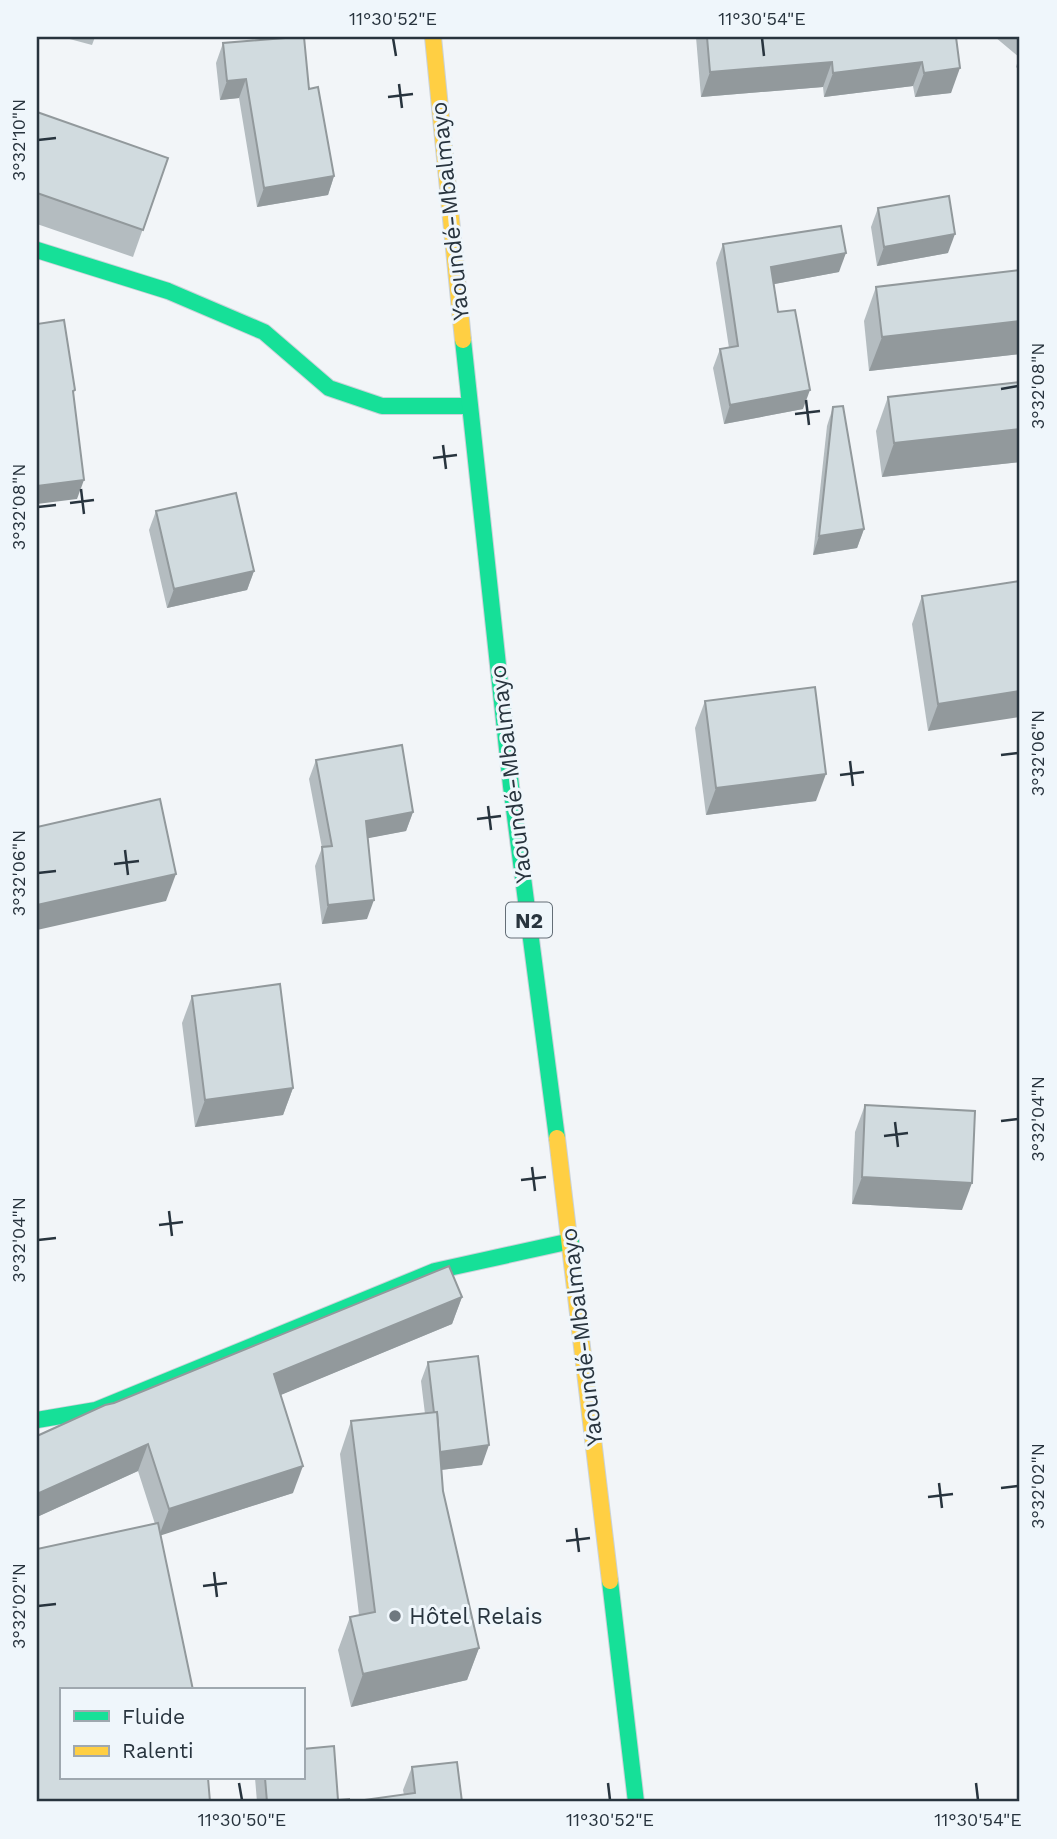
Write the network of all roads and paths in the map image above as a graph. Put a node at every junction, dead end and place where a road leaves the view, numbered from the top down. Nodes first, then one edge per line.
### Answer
1 (433, 37) edge
2 (37, 250) edge
3 (470, 406) junction
4 (571, 1241) junction
5 (37, 1420) edge
6 (636, 1802) edge

1 - 3 main road, Yaoundé-Mbalmayo / N2
2 - 3 main road
3 - 4 main road, Yaoundé-Mbalmayo / N2
4 - 5 main road
4 - 6 main road, Yaoundé-Mbalmayo / N2

